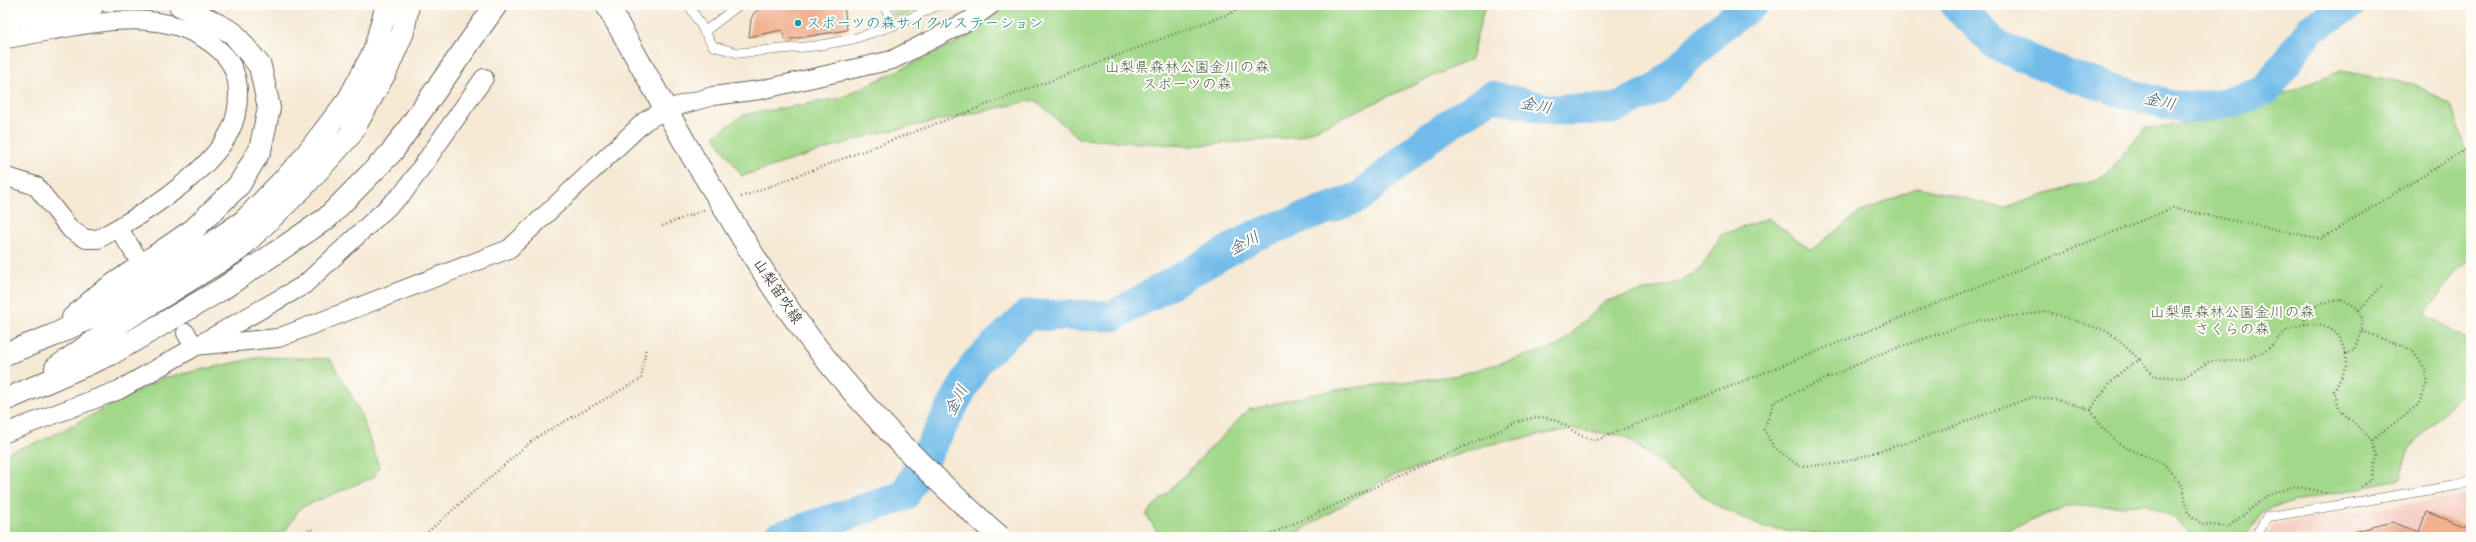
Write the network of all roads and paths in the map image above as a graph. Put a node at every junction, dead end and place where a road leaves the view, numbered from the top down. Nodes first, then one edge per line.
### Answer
1 (93, 5) edge
2 (180, 5) edge
3 (387, 5) edge
4 (408, 5) edge
5 (496, 5) edge
6 (607, 5) edge
7 (689, 5) edge
8 (739, 5) edge
9 (883, 5) edge
10 (939, 5) edge
11 (991, 5) edge
12 (1260, 5) edge
13 (113, 14) edge
14 (5, 19) edge
15 (895, 25) junction
16 (704, 32) junction
17 (5, 39) edge
18 (484, 78) dead end
19 (666, 109) junction
20 (2471, 146) edge
21 (5, 181) edge
22 (735, 199) dead end
23 (706, 210) dead end
24 (662, 226) dead end
25 (118, 228) junction
26 (137, 257) dead end
27 (2384, 284) dead end
28 (2359, 310) junction
29 (2305, 324) junction
30 (2362, 330) junction
31 (52, 336) junction
32 (190, 339) junction
33 (646, 348) dead end
34 (5, 354) edge
35 (2346, 354) junction
36 (2140, 360) junction
37 (10, 398) edge
38 (2091, 410) junction
39 (5, 433) edge
40 (2372, 440) junction
41 (2471, 480) edge
42 (2359, 488) dead end
43 (2332, 494) dead end
44 (294, 537) edge
45 (316, 537) edge
46 (422, 537) edge
47 (1000, 537) edge
48 (1264, 537) edge
49 (2255, 537) edge

1 - 14 main road
2 - 31 main road
3 - 31 main road
4 - 37 main road
5 - 37 main road
6 - 19 main road, 山梨笛吹線
7 - 16 lane
8 - 16 lane
9 - 15 lane
10 - 15 lane
11 - 19 street
12 - 22 path
13 - 17 street
13 - 25 street
15 - 16 lane
18 - 32 street
19 - 32 street
19 - 47 main road, 山梨笛吹線, bridge
20 - 48 path
21 - 25 street
23 - 24 path
25 - 26 street
27 - 28 path
28 - 29 path
28 - 30 path
29 - 35 path
29 - 36 path
30 - 35 path
30 - 40 path
31 - 34 main road
32 - 39 street
33 - 46 path
35 - 40 path
36 - 38 path
36 - 38 path
38 - 43 path
40 - 42 path
41 - 49 lane
44 - 45 path

